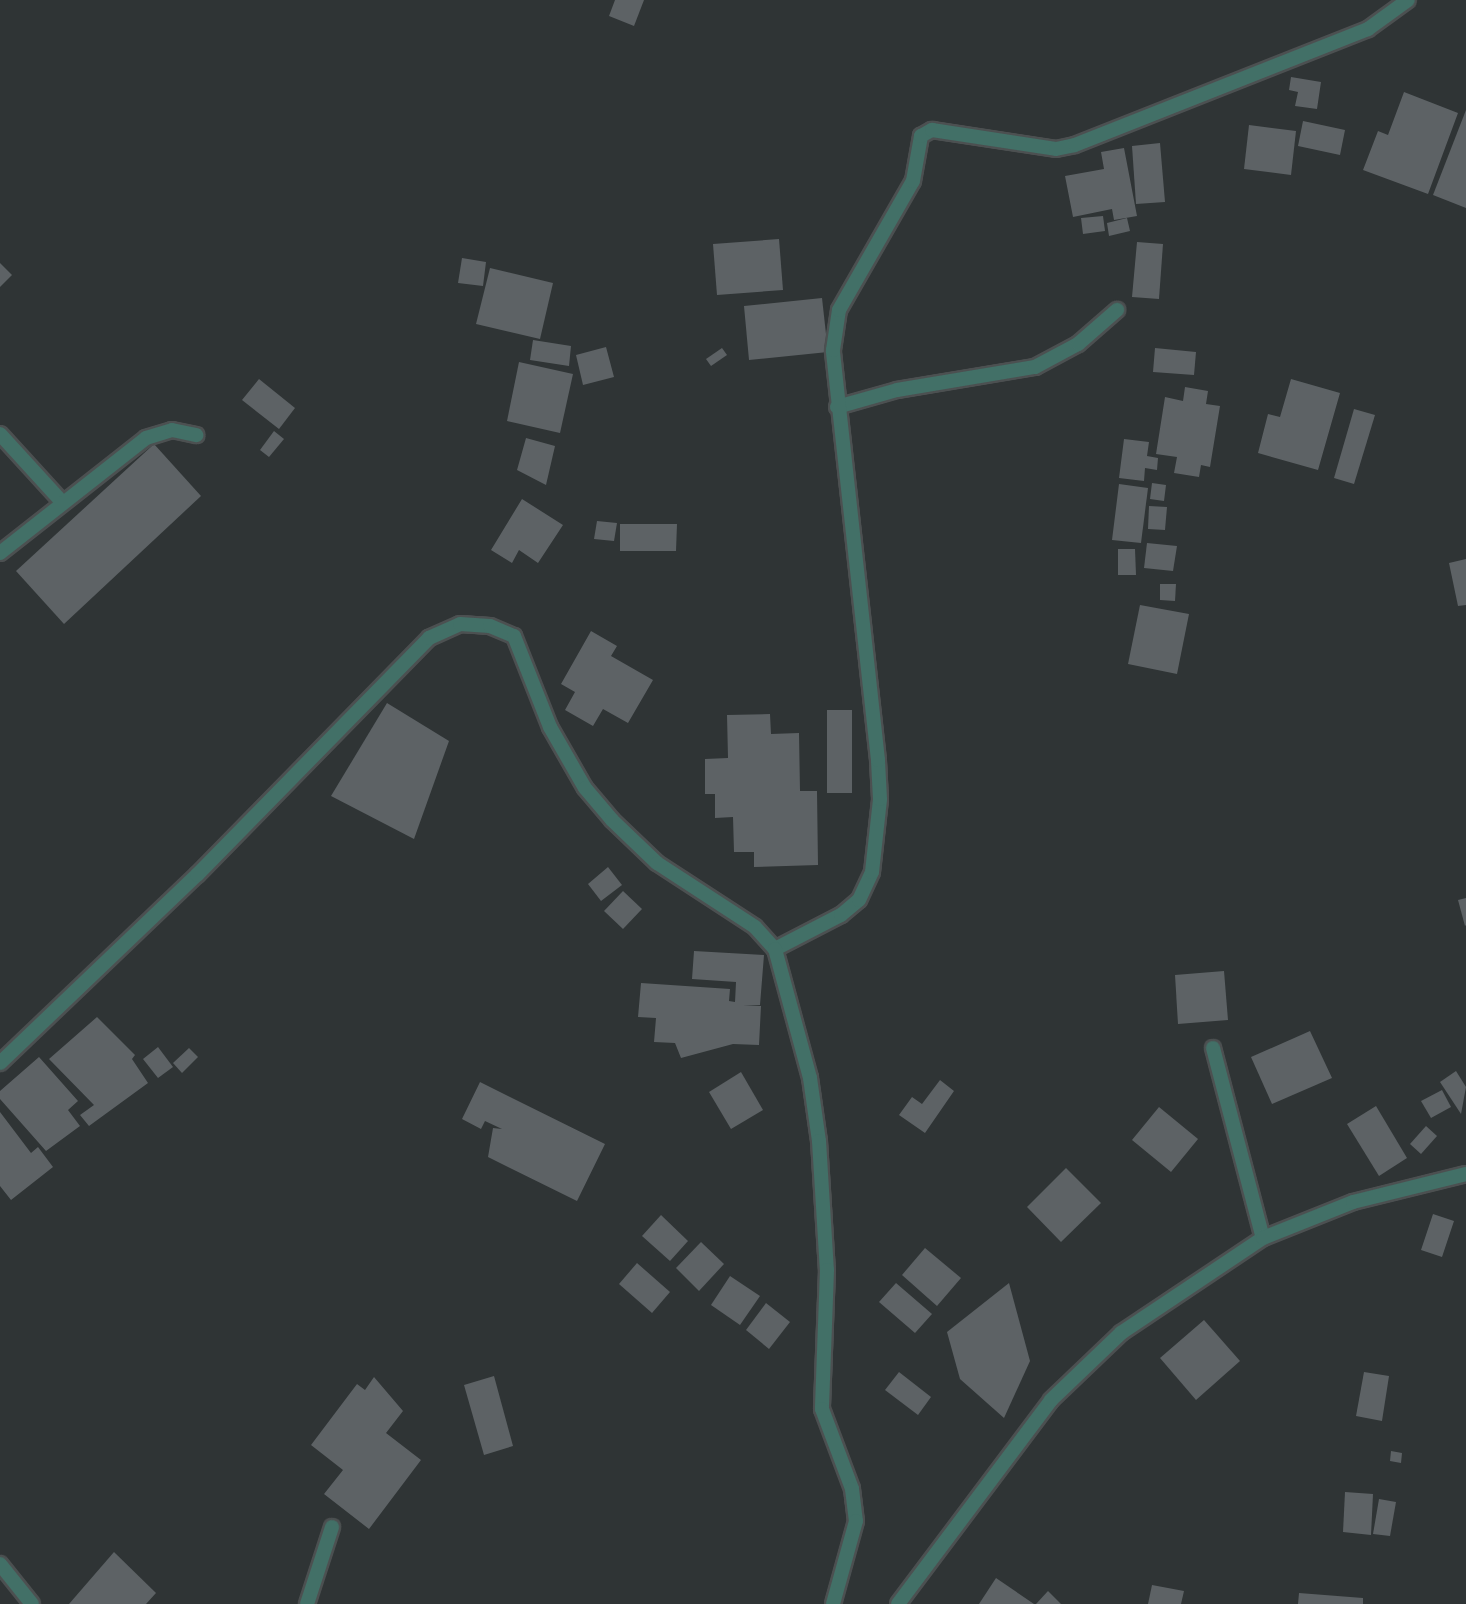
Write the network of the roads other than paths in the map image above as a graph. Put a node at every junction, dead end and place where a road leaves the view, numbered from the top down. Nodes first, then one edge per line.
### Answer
1 (1408, 0) edge
2 (1117, 310) dead end
3 (837, 407) junction
4 (0, 434) edge
5 (195, 435) dead end
6 (62, 502) junction
7 (0, 553) edge
8 (775, 950) junction
9 (1213, 1048) dead end
10 (0, 1063) edge
11 (1466, 1174) edge
12 (1263, 1238) junction
13 (332, 1527) dead end
14 (0, 1563) edge
15 (32, 1604) edge
16 (307, 1604) edge
17 (833, 1604) edge
18 (898, 1604) edge

1 - 3 street
2 - 3 street
3 - 8 street
4 - 6 street
5 - 6 street
6 - 7 street
8 - 10 street
8 - 17 street
9 - 12 street
11 - 12 street
12 - 18 street
13 - 16 street
14 - 15 street

